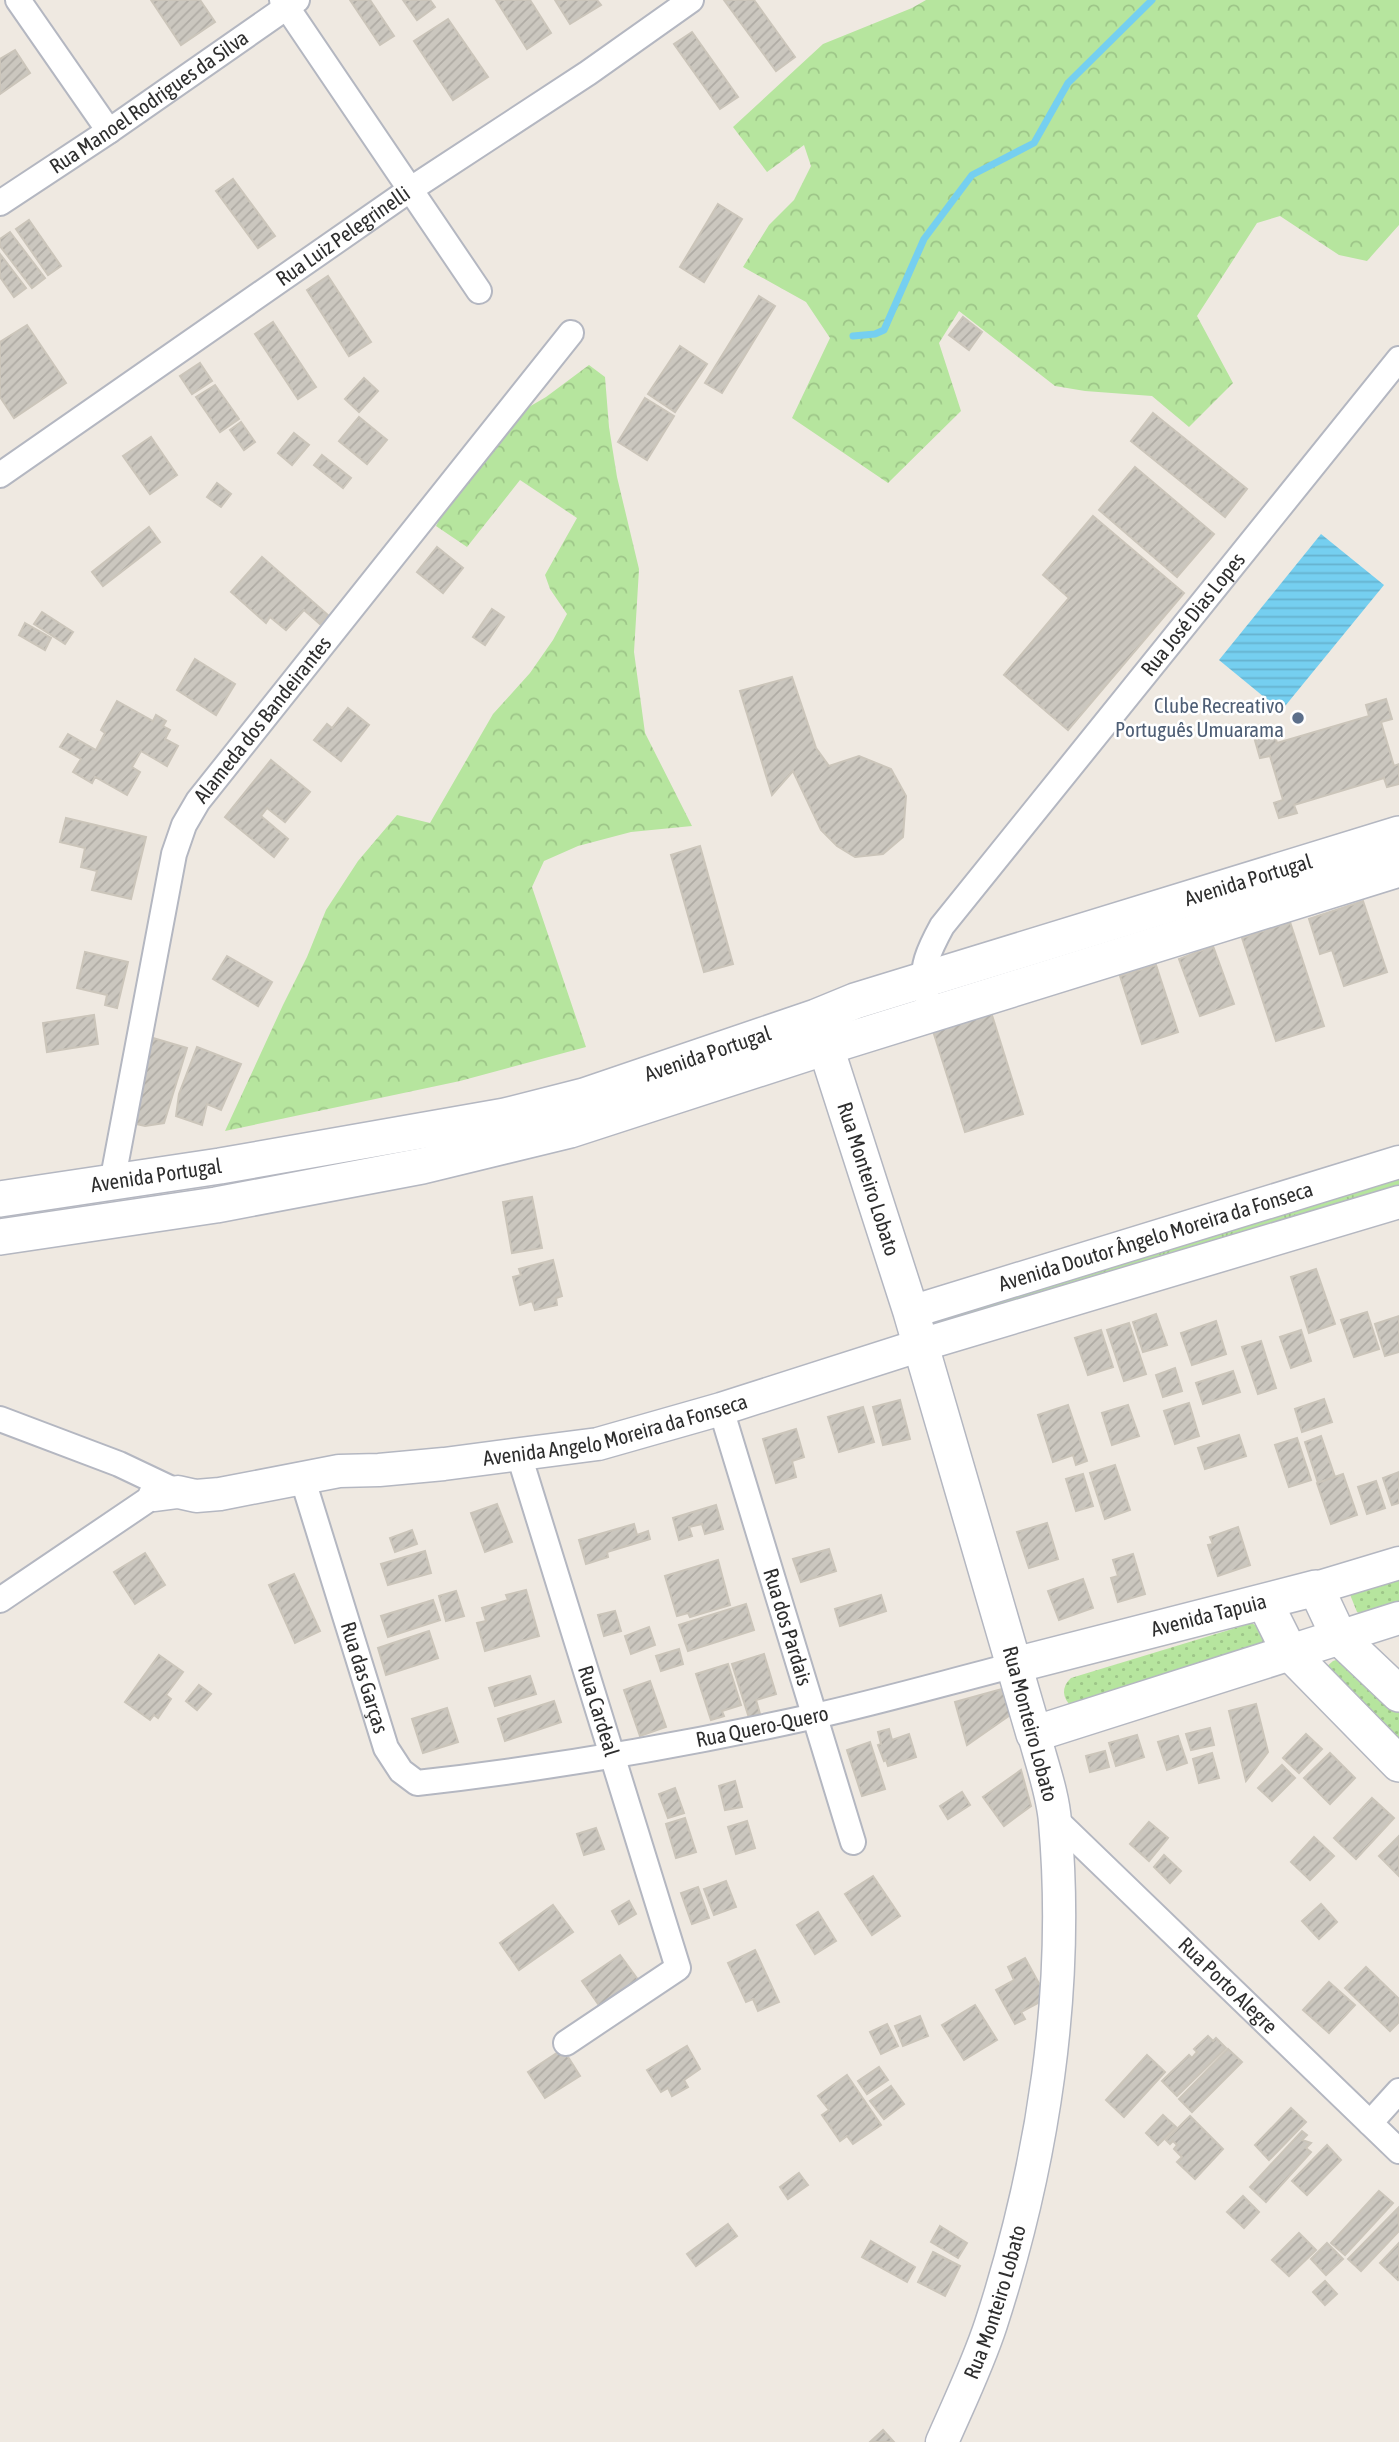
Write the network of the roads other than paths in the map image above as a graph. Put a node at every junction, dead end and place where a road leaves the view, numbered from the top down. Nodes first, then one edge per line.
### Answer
1 (18, 0) edge
2 (691, 0) edge
3 (289, 2) edge
4 (109, 131) junction
5 (411, 189) junction
6 (0, 203) edge
7 (479, 291) dead end
8 (571, 333) dead end
9 (1399, 359) edge
10 (0, 475) edge
11 (1399, 834) edge
12 (1399, 869) edge
13 (1205, 912) junction
14 (922, 980) junction
15 (932, 1015) junction
16 (821, 1032) junction
17 (1399, 1162) edge
18 (112, 1183) junction
19 (0, 1199) edge
20 (1399, 1202) edge
21 (0, 1237) edge
22 (911, 1312) junction
23 (921, 1345) junction
24 (721, 1409) junction
25 (0, 1419) edge
26 (519, 1455) junction
27 (302, 1477) junction
28 (167, 1493) junction
29 (1399, 1563) edge
30 (1317, 1588) junction
31 (0, 1600) edge
32 (1265, 1603) junction
33 (1399, 1618) edge
34 (1339, 1637) junction
35 (1290, 1653) junction
36 (1015, 1665) junction
37 (1399, 1694) edge
38 (814, 1716) junction
39 (1034, 1734) junction
40 (611, 1756) junction
41 (1399, 1764) edge
42 (506, 1773) joint
43 (1055, 1819) junction
44 (853, 1842) dead end
45 (566, 2043) dead end
46 (1399, 2091) edge
47 (1370, 2123) junction
48 (1399, 2151) edge
49 (942, 2442) edge

1 - 4 street
2 - 5 street, Rua Luiz Pelegrinelli
3 - 4 street, Rua Manoel Rodrigues da Silva
3 - 5 street
4 - 6 street, Rua Manoel Rodrigues da Silva
5 - 7 street
5 - 10 street, Rua Luiz Pelegrinelli
8 - 18 street, Alameda dos Bandeirantes
9 - 14 street, Rua José Dias Lopes
11 - 13 main road, Avenida Portugal
12 - 13 main road, Avenida Portugal
13 - 14 main road, Avenida Portugal
13 - 15 main road, Avenida Portugal
14 - 15 street
14 - 16 main road, Avenida Portugal
15 - 16 main road, Avenida Portugal
16 - 18 main road, Avenida Portugal
16 - 21 main road
16 - 22 main road, Rua Monteiro Lobato
17 - 22 street, Avenida Doutor Ângelo Moreira da Fonseca
18 - 19 main road, Avenida Portugal
20 - 23 street, Avenida Doutor Ângelo Moreira da Fonseca
22 - 23 main road, Rua Monteiro Lobato
23 - 24 street, Avenida Angelo Moreira da Fonseca
23 - 36 main road, Rua Monteiro Lobato
24 - 26 street, Avenida Angelo Moreira da Fonseca
24 - 38 street, Rua dos Pardais
25 - 28 street
26 - 27 street, Avenida Angelo Moreira da Fonseca
26 - 40 street, Rua Cardeal
27 - 28 street, Avenida Angelo Moreira da Fonseca
27 - 42 street, Rua das Garças
28 - 31 street
29 - 30 street, Avenida Tapuia
30 - 32 main road, Avenida Tapuia
30 - 34 main road
32 - 35 main road
32 - 36 main road, Avenida Tapuia
33 - 34 street
34 - 35 main road
34 - 37 main road
35 - 39 main road
35 - 41 main road
36 - 38 street, Rua Quero-Quero
36 - 39 main road, Rua Monteiro Lobato
38 - 40 street, Rua Quero-Quero
38 - 44 street, Rua dos Pardais
39 - 43 street, Rua Monteiro Lobato
40 - 42 street, Rua Quero-Quero
40 - 45 street, Rua Cardeal
43 - 47 street, Rua Porto Alegre
43 - 49 street, Rua Monteiro Lobato
46 - 47 street
47 - 48 street, Rua Porto Alegre

